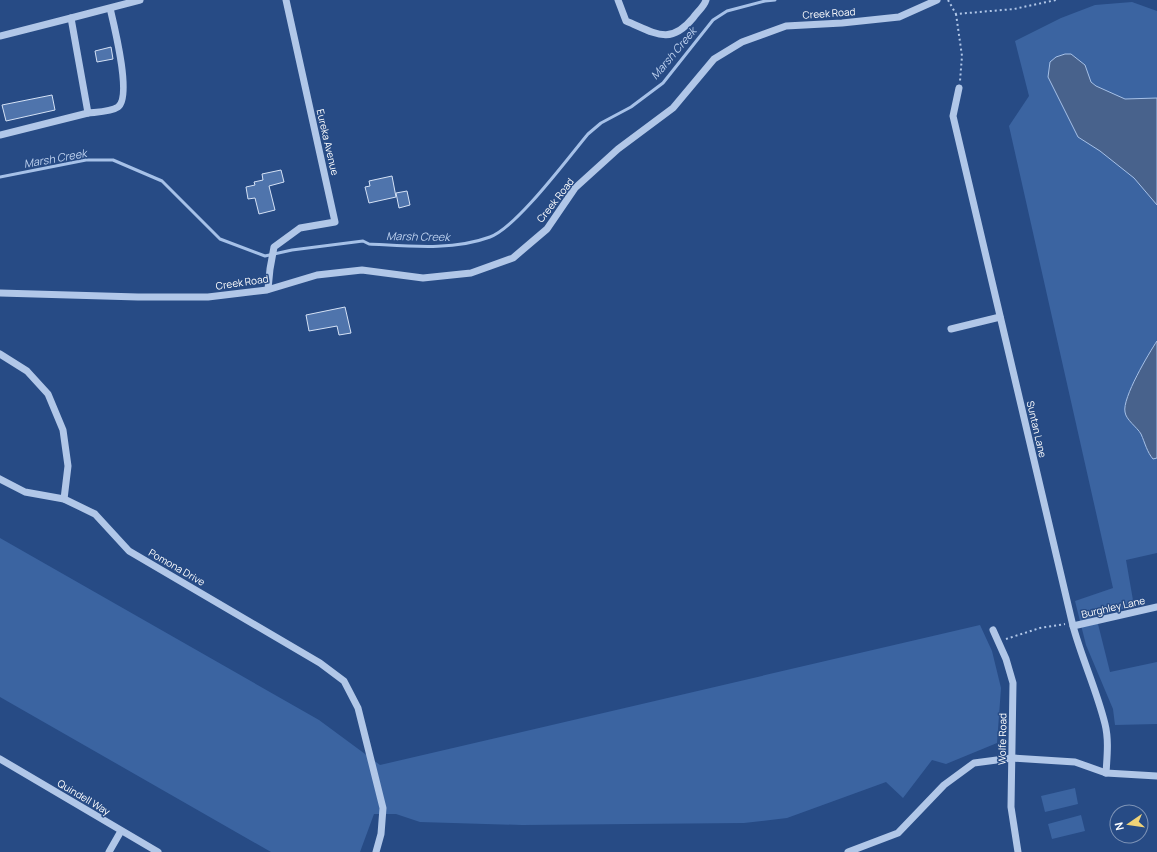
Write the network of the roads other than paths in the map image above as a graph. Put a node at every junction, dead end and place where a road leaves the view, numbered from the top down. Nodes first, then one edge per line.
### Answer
1 (140, 0) edge
2 (286, 0) edge
3 (618, 0) edge
4 (706, 0) edge
5 (937, 0) edge
6 (110, 8) junction
7 (71, 18) junction
8 (0, 36) edge
9 (959, 88) road end
10 (88, 113) junction
11 (0, 135) edge
12 (268, 290) junction
13 (0, 293) edge
14 (1000, 318) junction
15 (951, 329) dead end
16 (0, 354) edge
17 (0, 479) edge
18 (64, 499) junction
19 (1157, 607) edge
20 (1072, 624) junction
21 (993, 630) dead end
22 (1012, 758) junction
23 (0, 759) edge
24 (1106, 773) junction
25 (1157, 776) edge
26 (121, 831) junction
27 (109, 852) edge
28 (158, 852) edge
29 (376, 852) edge
30 (848, 852) edge
31 (1018, 852) edge

1 - 6 street
2 - 12 street, Eureka Avenue
3 - 4 street
5 - 12 street, Creek Road
6 - 7 street
6 - 10 street
7 - 8 street
7 - 10 street
9 - 14 street, Suntan Lane
10 - 11 street
12 - 13 street, Creek Road
14 - 15 street
14 - 20 street, Suntan Lane
16 - 18 street
17 - 18 street, Pomona Drive
18 - 29 street, Pomona Drive
19 - 20 street, Burghley Lane
20 - 24 street, Suntan Lane
21 - 22 street, Wolfe Road
22 - 24 street
22 - 30 street
22 - 31 street, Wolfe Road
23 - 26 street, Quindell Way
24 - 25 street
26 - 27 street
26 - 28 street, Quindell Way

